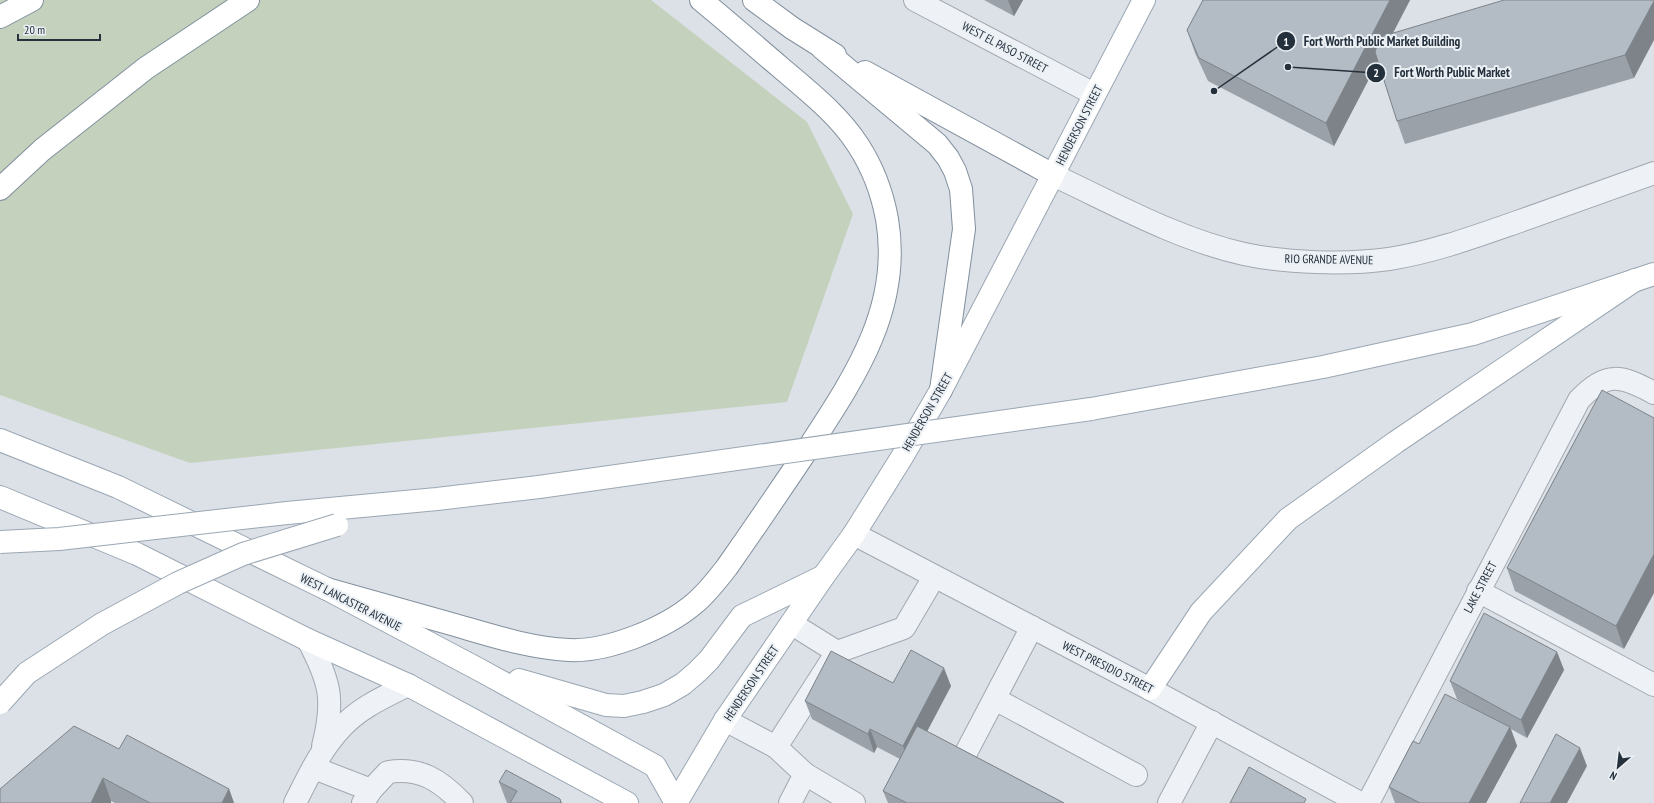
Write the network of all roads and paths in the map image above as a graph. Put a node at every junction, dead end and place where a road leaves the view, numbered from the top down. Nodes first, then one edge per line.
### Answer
1 (32, 0) edge
2 (248, 0) edge
3 (701, 0) edge
4 (754, 0) edge
5 (915, 0) edge
6 (1138, 3) edge
7 (0, 17) edge
8 (822, 48) junction
9 (1094, 94) junction
10 (1654, 173) edge
11 (1053, 175) junction
12 (0, 189) edge
13 (1644, 277) edge
14 (941, 390) junction
15 (1654, 393) edge
16 (0, 440) edge
17 (0, 497) edge
18 (437, 499) junction
19 (854, 534) junction
20 (0, 542) edge
21 (823, 577) junction
22 (934, 577) junction
23 (327, 589) junction
24 (1478, 591) junction
25 (792, 624) junction
26 (1032, 627) junction
27 (308, 640) junction
28 (837, 652) junction
29 (478, 669) junction
30 (1652, 680) edge
31 (408, 685) junction
32 (1150, 689) junction
33 (995, 699) junction
34 (0, 702) edge
35 (725, 720) junction
36 (1212, 722) junction
37 (776, 747) junction
38 (317, 760) junction
39 (959, 766) edge
40 (805, 774) junction
41 (1136, 775) dead end
42 (367, 797) edge
43 (295, 803) edge
44 (462, 803) edge
45 (627, 803) edge
46 (676, 803) edge
47 (790, 803) edge
48 (854, 803) edge
49 (1169, 803) edge
50 (1360, 803) edge
51 (1368, 803) edge

1 - 7 main road
2 - 12 main road
3 - 23 main road
4 - 8 main road
5 - 9 street, WEST EL PASO STREET
6 - 9 main road, HENDERSON STREET
8 - 11 main road
8 - 14 main road
9 - 11 main road, HENDERSON STREET
10 - 11 street, RIO GRANDE AVENUE
11 - 14 main road, HENDERSON STREET
13 - 18 main road, bridge
13 - 32 main road
14 - 19 main road, HENDERSON STREET
15 - 24 street, LAKE STREET
16 - 23 main road, WEST LANCASTER AVENUE
17 - 27 main road
18 - 20 main road, bridge
18 - 34 main road, bridge
19 - 21 main road, HENDERSON STREET
19 - 22 street, WEST PRESIDIO STREET
21 - 25 main road, HENDERSON STREET
21 - 29 main road
22 - 26 street, WEST PRESIDIO STREET
22 - 28 street
23 - 29 main road, WEST LANCASTER AVENUE
24 - 30 street
24 - 51 street, LAKE STREET
25 - 28 street
25 - 35 main road, HENDERSON STREET
26 - 32 street, WEST PRESIDIO STREET
26 - 33 street
27 - 31 main road
27 - 38 street
28 - 37 street
29 - 46 main road, WEST LANCASTER AVENUE
31 - 38 street
31 - 45 main road
32 - 36 street, WEST PRESIDIO STREET
33 - 39 street
33 - 41 street
35 - 37 street
35 - 46 main road, HENDERSON STREET
36 - 49 street
36 - 50 street, WEST PRESIDIO STREET
37 - 40 street
38 - 42 street
38 - 43 street
40 - 47 street
40 - 48 street
42 - 44 street

